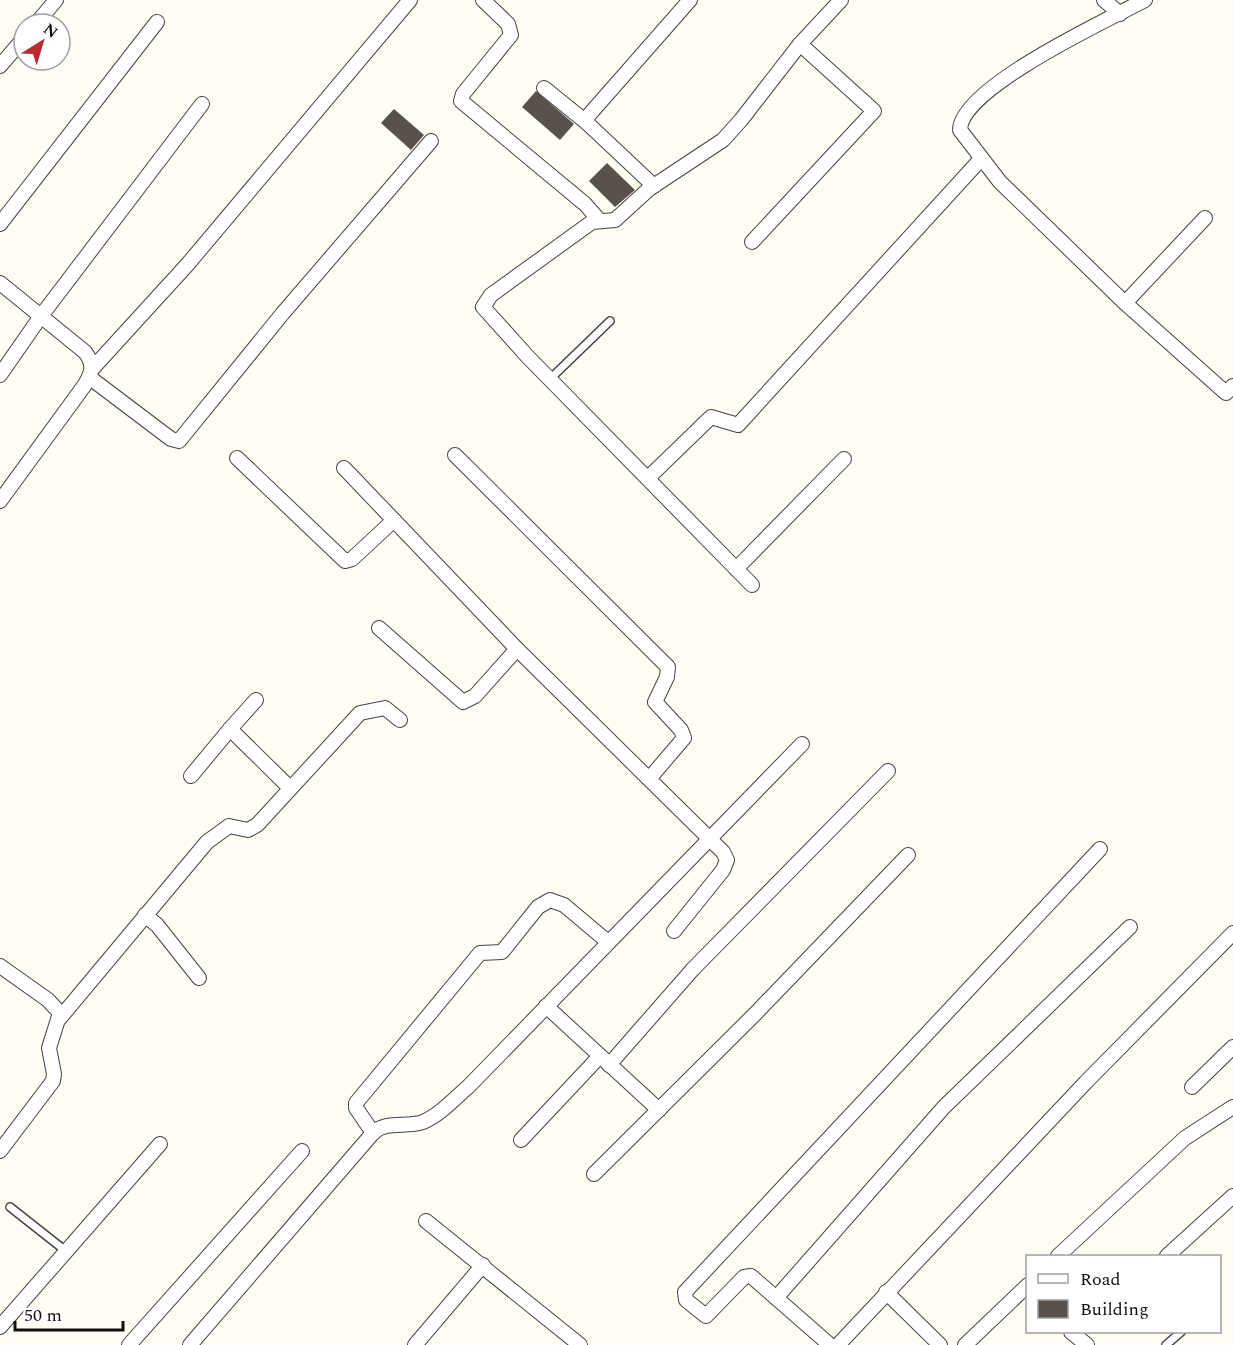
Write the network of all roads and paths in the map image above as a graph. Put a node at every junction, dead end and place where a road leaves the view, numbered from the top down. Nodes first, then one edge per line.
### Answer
1 (56, 0) edge
2 (410, 0) edge
3 (483, 0) edge
4 (690, 0) edge
5 (841, 0) edge
6 (1104, 0) edge
7 (1145, 0) edge
8 (46, 12) edge
9 (1119, 14) junction
10 (157, 22) dead end
11 (800, 44) junction
12 (12, 52) edge
13 (0, 66) edge
14 (544, 88) dead end
15 (202, 104) dead end
16 (586, 122) junction
17 (431, 141) dead end
18 (981, 159) junction
19 (654, 186) junction
20 (1205, 218) dead end
21 (599, 220) junction
22 (0, 224) edge
23 (752, 242) dead end
24 (0, 283) edge
25 (1125, 303) junction
26 (41, 316) junction
27 (610, 321) dead end
28 (91, 373) junction
29 (0, 375) edge
30 (550, 379) junction
31 (1231, 393) edge
32 (455, 455) dead end
33 (237, 458) dead end
34 (844, 459) dead end
35 (344, 468) dead end
36 (648, 478) junction
37 (0, 501) edge
38 (394, 520) junction
39 (736, 569) junction
40 (752, 585) dead end
41 (379, 628) dead end
42 (517, 649) junction
43 (256, 700) dead end
44 (400, 720) dead end
45 (230, 729) junction
46 (802, 744) dead end
47 (888, 771) dead end
48 (191, 776) dead end
49 (649, 779) junction
50 (290, 788) junction
51 (710, 838) junction
52 (1100, 849) dead end
53 (908, 855) dead end
54 (145, 915) junction
55 (1130, 927) dead end
56 (674, 931) dead end
57 (1233, 933) edge
58 (608, 942) junction
59 (0, 966) edge
60 (199, 978) dead end
61 (546, 1006) junction
62 (60, 1018) junction
63 (1233, 1047) edge
64 (605, 1060) junction
65 (1192, 1087) dead end
66 (1233, 1107) edge
67 (659, 1110) junction
68 (373, 1133) junction
69 (521, 1140) dead end
70 (159, 1144) dead end
71 (0, 1151) edge
72 (302, 1151) dead end
73 (594, 1174) dead end
74 (1233, 1196) edge
75 (10, 1207) dead end
76 (426, 1221) dead end
77 (66, 1252) junction
78 (1060, 1255) edge
79 (1169, 1255) edge
80 (483, 1265) junction
81 (1026, 1288) edge
82 (886, 1292) junction
83 (776, 1298) junction
84 (0, 1328) edge
85 (1180, 1333) edge
86 (418, 1344) edge
87 (129, 1345) edge
88 (190, 1345) edge
89 (580, 1345) edge
90 (830, 1345) edge
91 (838, 1345) edge
92 (940, 1345) edge
93 (965, 1345) edge
94 (1166, 1345) edge

1 - 8 street
2 - 28 street
3 - 21 street
4 - 16 street
5 - 11 street
6 - 9 street
7 - 9 street
9 - 18 street
10 - 22 street
11 - 19 street
11 - 23 street
12 - 13 street
14 - 16 street
15 - 26 street
16 - 19 street
17 - 28 street
18 - 25 street
18 - 36 street
19 - 21 street
20 - 25 street
21 - 30 street
24 - 26 street
25 - 31 street
26 - 28 street
26 - 29 street
27 - 30 lane
28 - 37 street
30 - 36 street
32 - 49 street
33 - 38 street
34 - 39 street
35 - 38 street
36 - 39 street
38 - 42 street
39 - 40 street
41 - 42 street
42 - 49 street
43 - 45 street
44 - 50 street
45 - 48 street
45 - 50 street
46 - 51 street
47 - 64 street
49 - 51 street
50 - 54 street
51 - 56 street
51 - 58 street
52 - 83 street
53 - 67 street
54 - 60 street
54 - 62 street
55 - 83 street
57 - 82 street
58 - 61 street
58 - 68 street
59 - 62 street
61 - 64 street
61 - 68 street
62 - 71 street
63 - 65 street
64 - 67 street
64 - 69 street
66 - 78 street
67 - 73 street
68 - 88 street
70 - 77 street
72 - 87 street
74 - 79 street
75 - 77 lane
76 - 80 street
77 - 84 street
80 - 86 street
80 - 89 street
81 - 93 street
82 - 91 street
82 - 92 street
83 - 90 street
85 - 94 lane

